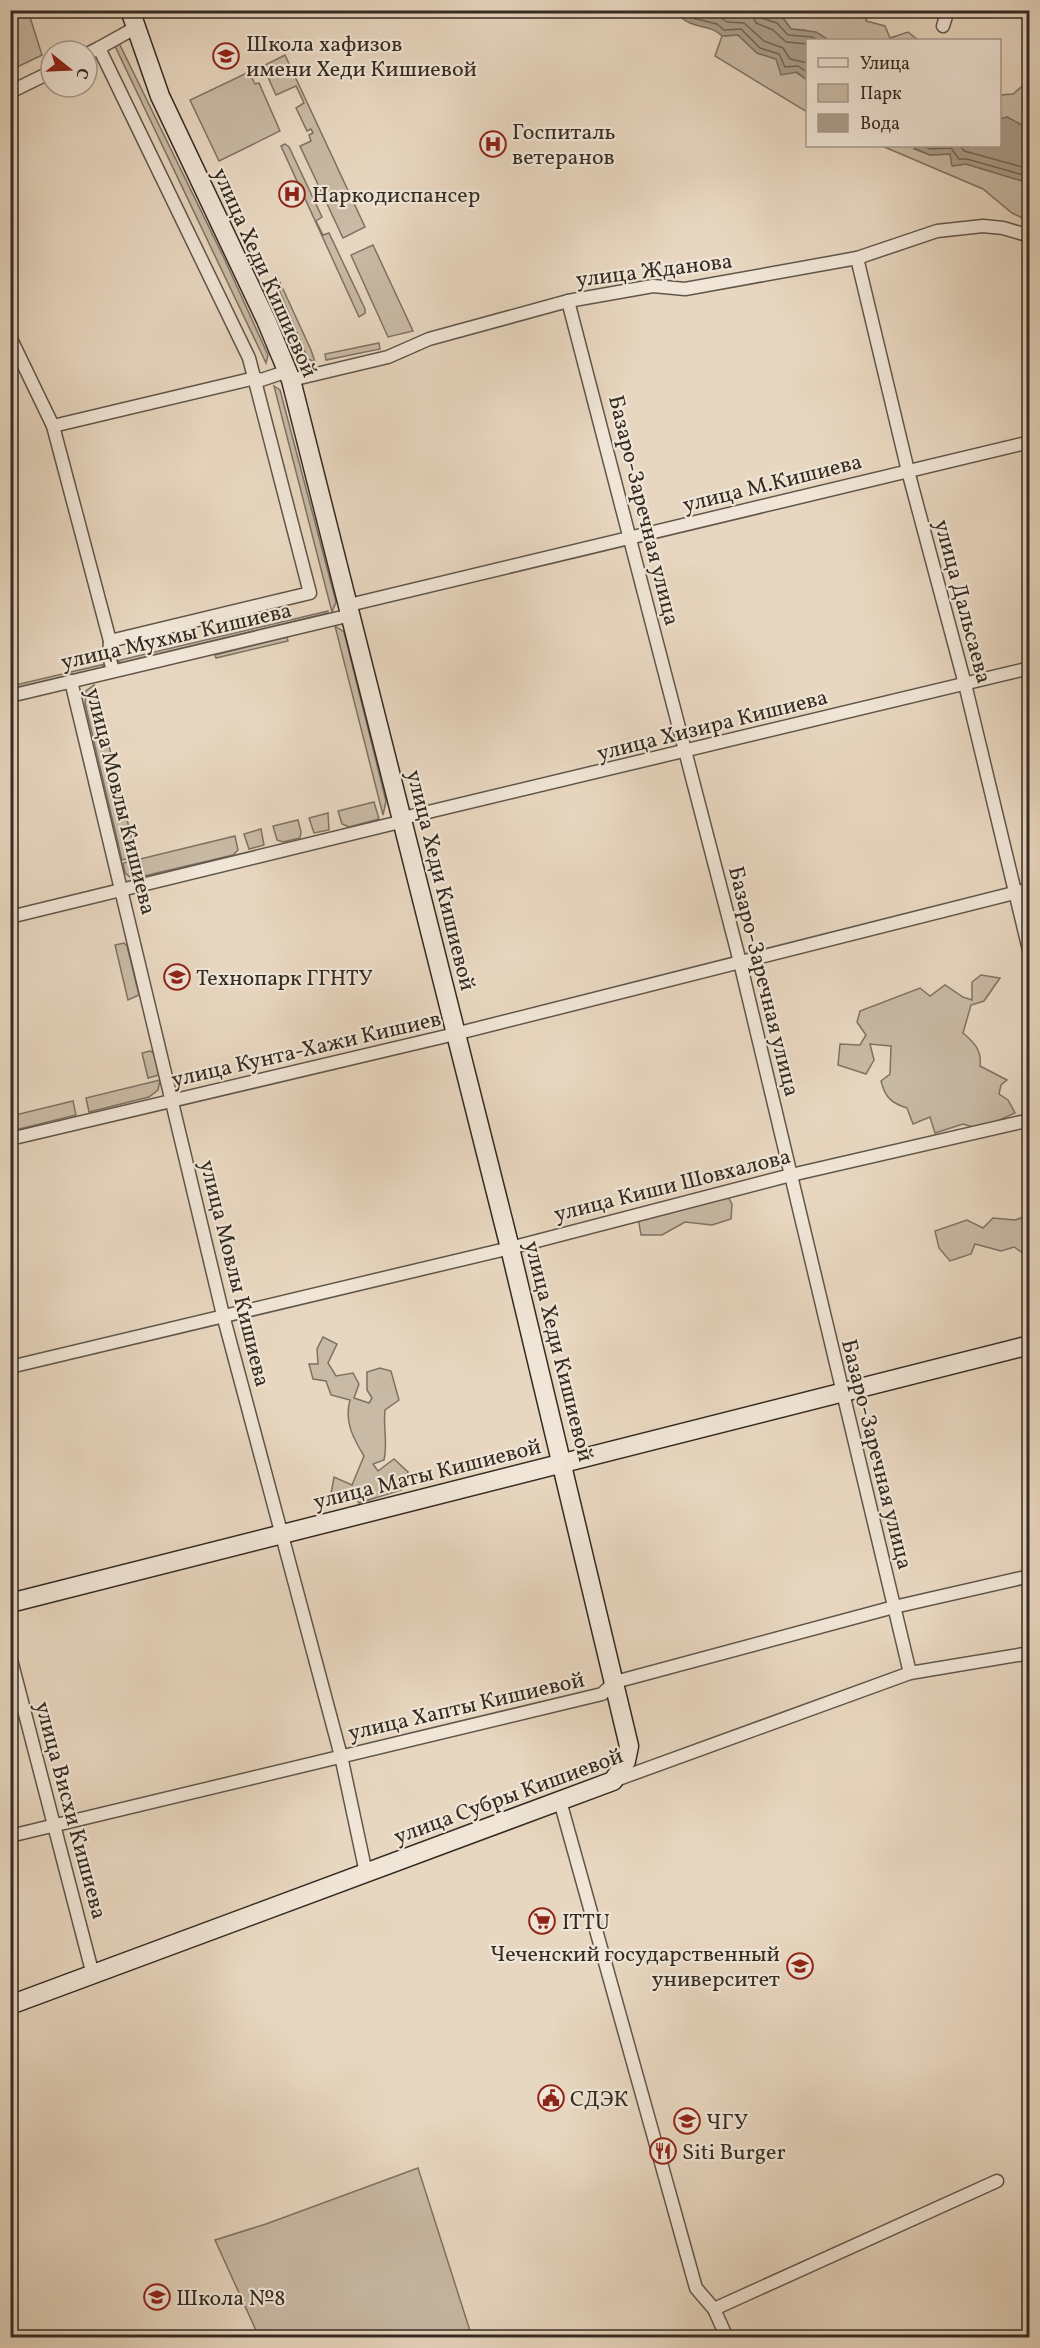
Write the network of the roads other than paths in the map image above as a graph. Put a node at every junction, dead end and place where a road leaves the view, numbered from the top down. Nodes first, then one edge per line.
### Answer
1 (130, 10) edge
2 (948, 10) edge
3 (943, 26) dead end
4 (135, 28) junction
5 (99, 48) joint
6 (39, 78) edge
7 (10, 92) edge
8 (1028, 235) edge
9 (857, 258) junction
10 (568, 301) junction
11 (10, 337) edge
12 (290, 376) junction
13 (255, 378) junction
14 (53, 426) junction
15 (1029, 442) edge
16 (908, 471) junction
17 (631, 538) junction
18 (350, 610) junction
19 (110, 641) junction
20 (1029, 668) edge
21 (113, 671) junction
22 (71, 681) junction
23 (965, 684) junction
24 (10, 696) edge
25 (685, 753) junction
26 (403, 820) junction
27 (121, 889) junction
28 (1029, 889) edge
29 (1014, 892) junction
30 (10, 917) edge
31 (1029, 954) edge
32 (740, 962) junction
33 (455, 1034) junction
34 (172, 1101) junction
35 (1029, 1120) edge
36 (10, 1140) edge
37 (791, 1175) junction
38 (510, 1248) junction
39 (223, 1315) junction
40 (1029, 1346) edge
41 (10, 1367) edge
42 (841, 1391) junction
43 (563, 1464) junction
44 (282, 1535) junction
45 (1029, 1576) edge
46 (10, 1603) edge
47 (894, 1607) junction
48 (1029, 1653) edge
49 (10, 1656) edge
50 (910, 1673) junction
51 (615, 1682) junction
52 (341, 1756) junction
53 (613, 1781) junction
54 (560, 1801) junction
55 (55, 1826) junction
56 (10, 1836) edge
57 (366, 1873) junction
58 (93, 1975) junction
59 (10, 2005) edge
60 (998, 2181) dead end
61 (714, 2309) junction
62 (727, 2337) edge

1 - 4 main road, улица Хеди Кишиевой
2 - 3 street
4 - 5 street
4 - 12 main road, улица Хеди Кишиевой
5 - 13 street
6 - 7 street
8 - 9 street, улица Жданова
9 - 10 street, улица Жданова
9 - 16 street, улица Дальсаева
10 - 12 street, улица Жданова
10 - 17 street, Базаро-Заречная улица
11 - 14 street
12 - 13 street, улица Жданова
12 - 18 main road, улица Хеди Кишиевой
13 - 14 street, улица Жданова
13 - 19 street
14 - 19 street
15 - 16 street, улица М.Кишиева
16 - 17 street, улица М.Кишиева
16 - 23 street, улица Дальсаева
17 - 18 street, улица М.Кишиева
17 - 25 street, Базаро-Заречная улица
18 - 21 street, улица Мухмы Кишиева
18 - 26 main road, улица Хеди Кишиевой
19 - 21 street
20 - 23 street, улица Хизира Кишиева
21 - 22 street, улица Мухмы Кишиева
22 - 24 street, улица Мухмы Кишиева
22 - 27 street, улица Мовлы Кишиева
23 - 25 street, улица Хизира Кишиева
23 - 29 street, улица Дальсаева
25 - 26 street, улица Хизира Кишиева
25 - 32 street, Базаро-Заречная улица
26 - 27 street, улица Хизира Кишиева
26 - 33 main road, улица Хеди Кишиевой
27 - 30 street, улица Хизира Кишиева
27 - 34 street, улица Мовлы Кишиева
28 - 29 street, улица Кунта-Хажи Кишиев
29 - 31 street, улица Дальсаева
29 - 32 street, улица Кунта-Хажи Кишиев
32 - 33 street, улица Кунта-Хажи Кишиев
32 - 37 street, Базаро-Заречная улица
33 - 34 street, улица Кунта-Хажи Кишиев
33 - 38 main road, улица Хеди Кишиевой
34 - 36 street, улица Кунта-Хажи Кишиев
34 - 39 street, улица Мовлы Кишиева
35 - 37 street, улица Киши Шовхалова
37 - 38 street, улица Киши Шовхалова
37 - 42 street, Базаро-Заречная улица
38 - 39 street, улица Киши Шовхалова
38 - 43 main road, улица Хеди Кишиевой
39 - 41 street, улица Киши Шовхалова
39 - 44 street, улица Мовлы Кишиева
40 - 42 main road, улица Маты Кишиевой
42 - 43 main road, улица Маты Кишиевой
42 - 47 street, Базаро-Заречная улица
43 - 44 main road, улица Маты Кишиевой
43 - 51 main road, улица Хеди Кишиевой
44 - 46 main road, улица Маты Кишиевой
44 - 52 street, улица Мовлы Кишиева
45 - 47 street, улица Хапты Кишиевой
47 - 50 street, Базаро-Заречная улица
47 - 51 street, улица Хапты Кишиевой
48 - 50 street, улица Субры Кишиевой
49 - 55 street, улица Висхи Кишиева
50 - 53 street, улица Субры Кишиевой
51 - 52 street, улица Хапты Кишиевой
51 - 53 main road, улица Хеди Кишиевой
52 - 55 street, улица Хапты Кишиевой
52 - 57 street, улица Мовлы Кишиева
53 - 54 main road, улица Субры Кишиевой
54 - 57 main road, улица Субры Кишиевой
54 - 61 street
55 - 56 street, улица Хапты Кишиевой
55 - 58 street, улица Висхи Кишиева
57 - 58 main road, улица Субры Кишиевой
58 - 59 main road, улица Субры Кишиевой
60 - 61 street
61 - 62 street

